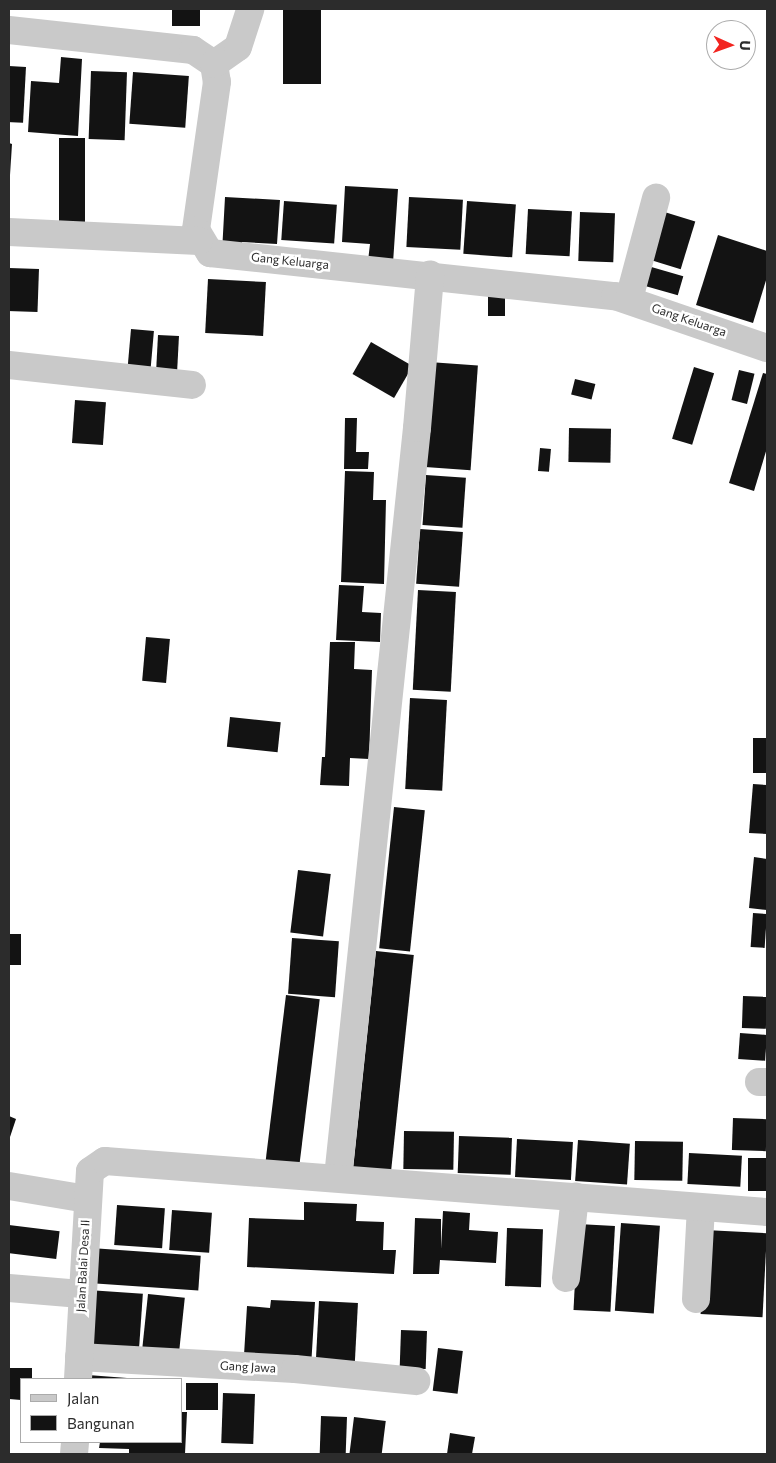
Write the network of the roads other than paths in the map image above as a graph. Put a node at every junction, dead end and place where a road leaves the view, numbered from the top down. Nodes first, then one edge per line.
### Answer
1 (250, 9) edge
2 (9, 30) edge
3 (214, 64) junction
4 (656, 198) dead end
5 (9, 232) edge
6 (199, 241) junction
7 (430, 275) junction
8 (629, 299) junction
9 (767, 348) edge
10 (9, 365) edge
11 (192, 385) dead end
12 (338, 1177) junction
13 (9, 1186) edge
14 (575, 1196) junction
15 (87, 1199) junction
16 (701, 1208) junction
17 (767, 1212) edge
18 (566, 1278) dead end
19 (9, 1288) edge
20 (81, 1294) junction
21 (696, 1299) dead end
22 (79, 1368) edge
23 (416, 1381) dead end

1 - 3 street
2 - 3 street
3 - 6 street
4 - 8 street
5 - 6 street
6 - 7 street, Gang Keluarga
7 - 8 street, Gang Keluarga
7 - 12 street
8 - 9 street, Gang Keluarga
10 - 11 street
12 - 14 street
12 - 15 street, Jalan Balai Desa II
13 - 15 street
14 - 16 street
14 - 18 street
15 - 20 street, Jalan Balai Desa II
16 - 17 street
16 - 21 street
19 - 20 street
20 - 22 street, Jalan Balai Desa II
22 - 23 street, Gang Jawa

